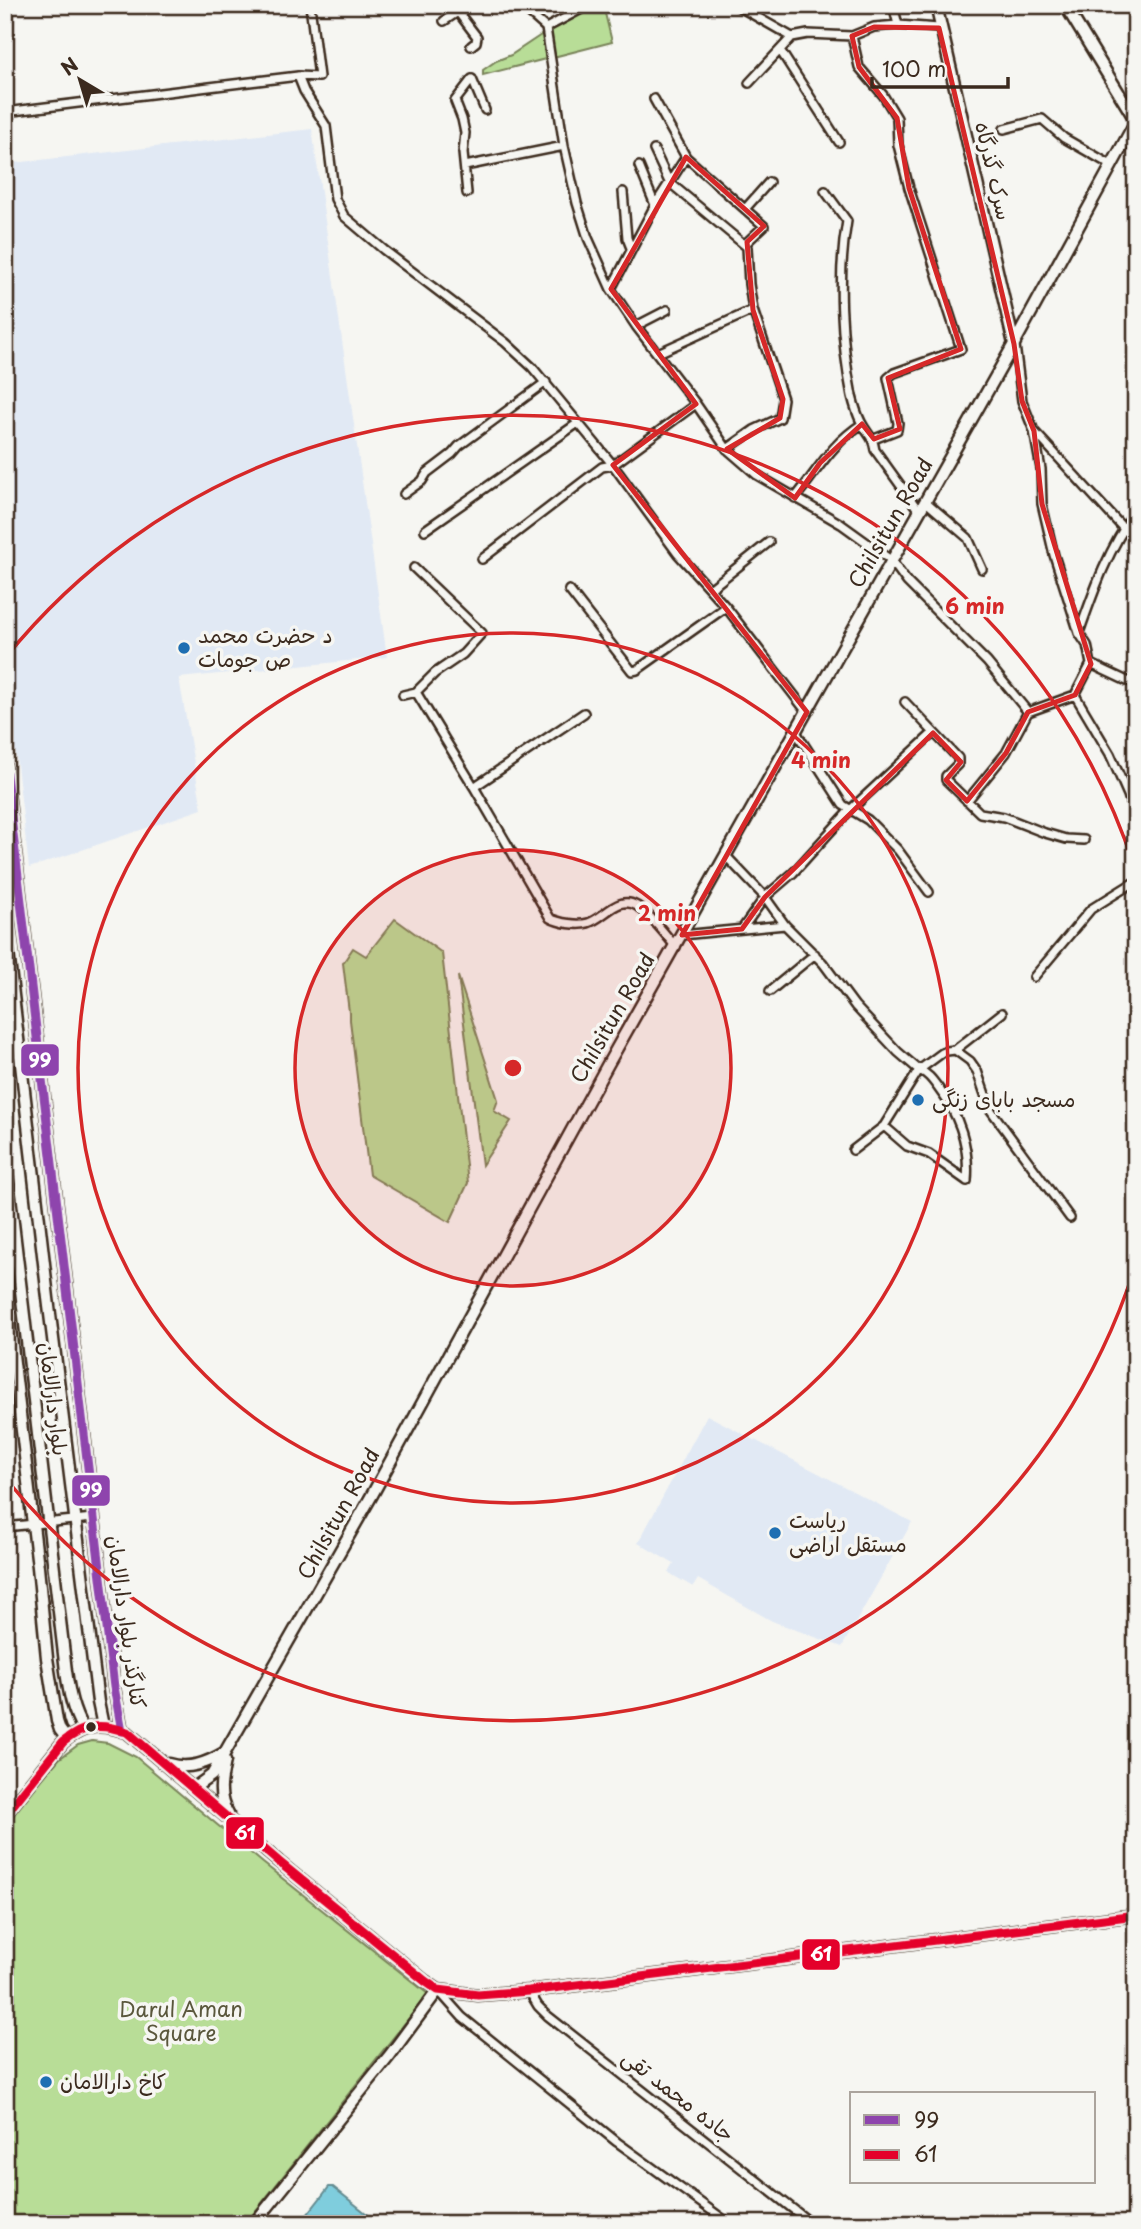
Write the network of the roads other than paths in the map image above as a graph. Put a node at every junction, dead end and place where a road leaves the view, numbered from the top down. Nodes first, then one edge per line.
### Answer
1 (310, 5) edge
2 (468, 5) edge
3 (520, 5) edge
4 (589, 5) edge
5 (736, 5) edge
6 (893, 5) edge
7 (936, 5) edge
8 (1065, 5) edge
9 (744, 8) edge
10 (457, 12) junction
11 (444, 21) dead end
12 (898, 25) junction
13 (546, 28) junction
14 (939, 28) junction
15 (852, 36) junction
16 (792, 37) junction
17 (471, 46) dead end
18 (780, 50) junction
19 (298, 76) junction
20 (749, 83) dead end
21 (654, 99) dead end
22 (485, 110) dead end
23 (5, 112) edge
24 (1136, 121) edge
25 (1004, 129) dead end
26 (839, 142) dead end
27 (564, 146) junction
28 (654, 150) dead end
29 (686, 158) junction
30 (1111, 165) junction
31 (465, 166) junction
32 (639, 166) dead end
33 (668, 182) junction
34 (769, 182) dead end
35 (825, 191) dead end
36 (623, 192) dead end
37 (467, 193) dead end
38 (655, 205) junction
39 (745, 209) junction
40 (745, 244) junction
41 (631, 248) junction
42 (611, 289) junction
43 (667, 310) dead end
44 (753, 310) junction
45 (636, 326) junction
46 (1014, 344) junction
47 (658, 353) junction
48 (546, 382) junction
49 (696, 404) junction
50 (578, 423) junction
51 (862, 424) junction
52 (1034, 431) junction
53 (874, 439) junction
54 (727, 449) junction
55 (613, 465) junction
56 (404, 494) dead end
57 (795, 498) junction
58 (925, 501) junction
59 (919, 511) junction
60 (1136, 511) edge
61 (1123, 528) junction
62 (425, 530) dead end
63 (769, 542) dead end
64 (482, 559) dead end
65 (891, 560) junction
66 (415, 568) dead end
67 (982, 569) dead end
68 (710, 589) junction
69 (569, 590) dead end
70 (726, 607) junction
71 (1079, 633) junction
72 (1091, 664) junction
73 (1136, 682) edge
74 (416, 692) junction
75 (402, 695) dead end
76 (1075, 695) junction
77 (905, 702) dead end
78 (807, 712) junction
79 (1028, 712) junction
80 (584, 713) dead end
81 (796, 732) junction
82 (933, 733) junction
83 (5, 767) edge
84 (474, 787) junction
85 (7, 800) edge
86 (967, 801) junction
87 (849, 811) junction
88 (1136, 821) edge
89 (1084, 839) dead end
90 (726, 856) junction
91 (1136, 881) edge
92 (929, 892) dead end
93 (765, 897) junction
94 (785, 925) junction
95 (5, 926) edge
96 (742, 929) junction
97 (682, 935) junction
98 (676, 947) junction
99 (815, 954) junction
100 (1034, 977) dead end
101 (770, 991) dead end
102 (1002, 1013) dead end
103 (956, 1051) junction
104 (919, 1070) junction
105 (884, 1126) junction
106 (853, 1150) dead end
107 (5, 1155) edge
108 (1070, 1217) dead end
109 (5, 1286) edge
110 (93, 1518) junction
111 (75, 1520) junction
112 (49, 1522) junction
113 (33, 1525) junction
114 (5, 1527) edge
115 (103, 1726) junction
116 (83, 1729) junction
117 (122, 1731) junction
118 (67, 1739) junction
119 (228, 1751) junction
120 (164, 1762) junction
121 (194, 1788) junction
122 (5, 1815) edge
123 (239, 1827) junction
124 (1136, 1915) edge
125 (438, 1990) junction
126 (529, 1991) junction
127 (254, 2224) edge
128 (730, 2224) edge
129 (812, 2224) edge

1 - 19 street
2 - 10 street
3 - 13 street
4 - 13 street
5 - 9 street
6 - 12 street
7 - 14 main road, سرک گذرگاه
8 - 24 main road
9 - 16 street
10 - 11 street
10 - 17 street
12 - 14 street
12 - 15 street
13 - 27 street
14 - 46 main road, سرک گذرگاه
15 - 16 street
15 - 53 street
16 - 18 street
18 - 20 street
18 - 26 street
19 - 23 street
19 - 48 street
21 - 29 street
22 - 31 street
24 - 30 main road, Chilsitun Road
25 - 30 street
27 - 31 street
27 - 42 street
28 - 33 street
29 - 33 street
29 - 39 street
30 - 46 main road, Chilsitun Road
31 - 37 street
32 - 38 street
33 - 38 street
33 - 40 street
34 - 39 street
35 - 51 street
36 - 41 street
38 - 41 street
39 - 40 street
40 - 44 street
41 - 42 street
42 - 45 street
43 - 45 street
44 - 47 street
44 - 54 street
45 - 47 street
46 - 52 street
46 - 58 main road, Chilsitun Road
47 - 49 street
48 - 50 street
48 - 56 street
49 - 54 street
49 - 55 street
50 - 55 street
50 - 62 street
51 - 53 street
51 - 57 street
52 - 61 street
52 - 71 street
53 - 59 street
54 - 57 street
55 - 64 street
55 - 68 street
57 - 65 street
58 - 59 main road, Chilsitun Road
58 - 67 street
59 - 65 main road, Chilsitun Road
60 - 61 street
61 - 71 street
63 - 68 street
65 - 78 main road, Chilsitun Road
65 - 79 street
66 - 74 street
68 - 70 street
69 - 70 street
70 - 78 street
71 - 72 street
72 - 73 street
72 - 76 street
74 - 75 street
74 - 84 street
76 - 79 street
76 - 88 street
77 - 82 street
78 - 81 main road, Chilsitun Road
79 - 86 street
80 - 84 street
81 - 87 street
81 - 90 main road, Chilsitun Road
82 - 86 street
82 - 87 street
83 - 85 main road, کنارگذر بلوار دارالامان
84 - 98 street
85 - 110 main road, کنارگذر بلوار دارالامان
86 - 89 street
87 - 92 street
87 - 93 street
90 - 93 street
90 - 97 main road, Chilsitun Road
91 - 100 street
93 - 94 street
93 - 96 street
94 - 96 street
94 - 99 street
95 - 111 main road, بلوار دارالامان
96 - 97 street
97 - 98 main road, Chilsitun Road
98 - 119 main road, Chilsitun Road
99 - 101 street
99 - 104 street
102 - 103 street
103 - 104 street
103 - 108 street
104 - 105 street
104 - 105 street
105 - 106 street
107 - 112 main road, بلوار دارالامان
109 - 113 main road
110 - 111 street
110 - 117 main road, کنارگذر بلوار دارالامان
111 - 112 street
111 - 115 main road, بلوار دارالامان
112 - 113 street
112 - 116 main road, بلوار دارالامان
113 - 114 street
113 - 118 main road
115 - 116 main road
115 - 117 main road
116 - 118 main road
117 - 120 main road
118 - 122 main road
119 - 120 main road
119 - 121 main road
119 - 123 main road
120 - 121 main road
121 - 123 main road
123 - 125 main road
124 - 126 main road
125 - 126 main road
125 - 127 main road
125 - 128 street
126 - 129 street, جاده محمد تقی

